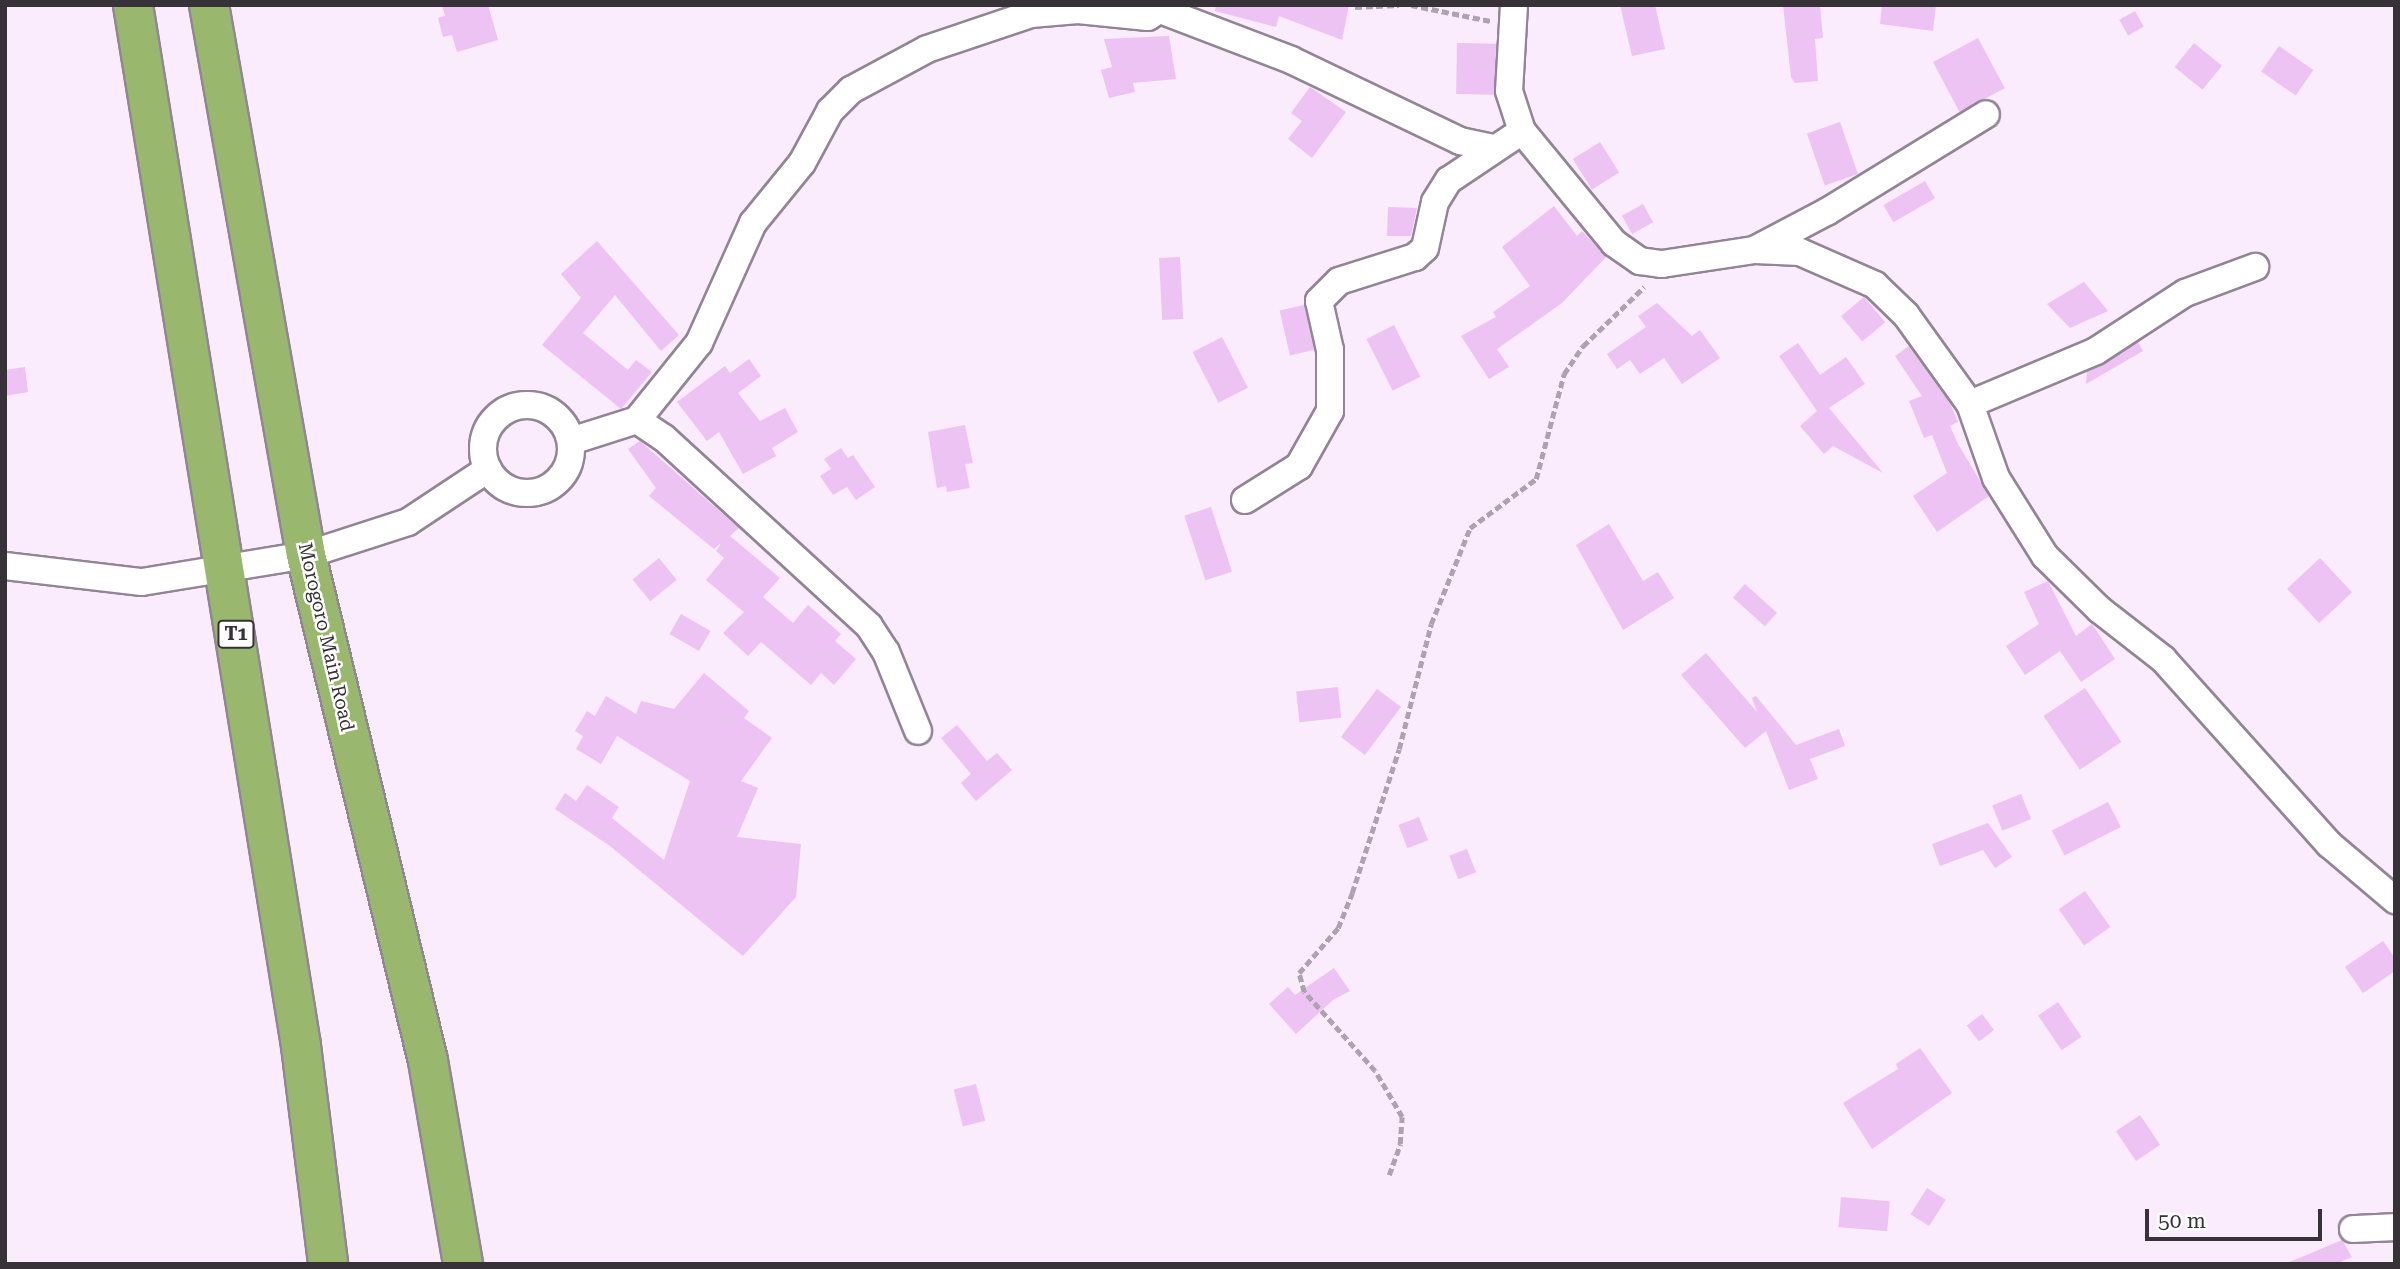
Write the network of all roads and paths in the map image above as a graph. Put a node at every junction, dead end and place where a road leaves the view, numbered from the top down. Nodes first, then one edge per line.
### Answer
1 (133, 5) edge
2 (209, 5) edge
3 (1399, 5) edge
4 (1411, 5) edge
5 (1355, 7) dead end
6 (1164, 8) edge
7 (1513, 15) edge
8 (1986, 114) dead end
9 (1522, 131) junction
10 (1494, 148) junction
11 (1755, 250) junction
12 (1662, 264) junction
13 (2255, 267) dead end
14 (1970, 404) junction
15 (637, 420) junction
16 (571, 441) junction
17 (488, 469) junction
18 (1245, 500) dead end
19 (306, 555) junction
20 (5, 566) edge
21 (226, 570) junction
22 (918, 732) dead end
23 (2395, 900) edge
24 (1389, 1175) dead end
25 (2395, 1227) edge
26 (2353, 1229) dead end
27 (328, 1264) edge
28 (463, 1264) edge

1 - 21 highway, T1
2 - 19 highway, Morogoro Main Road
3 - 5 path
4 - 7 path
6 - 10 street
6 - 15 street
7 - 9 street
8 - 11 street
9 - 10 street
9 - 12 street
10 - 18 street
11 - 12 street
11 - 14 street
12 - 24 path
13 - 14 street
14 - 23 street
15 - 16 street
15 - 22 street
16 - 17 street
16 - 17 street
17 - 19 street
19 - 21 street
19 - 28 highway, Morogoro Main Road
20 - 21 street
21 - 27 highway, T1
25 - 26 street

